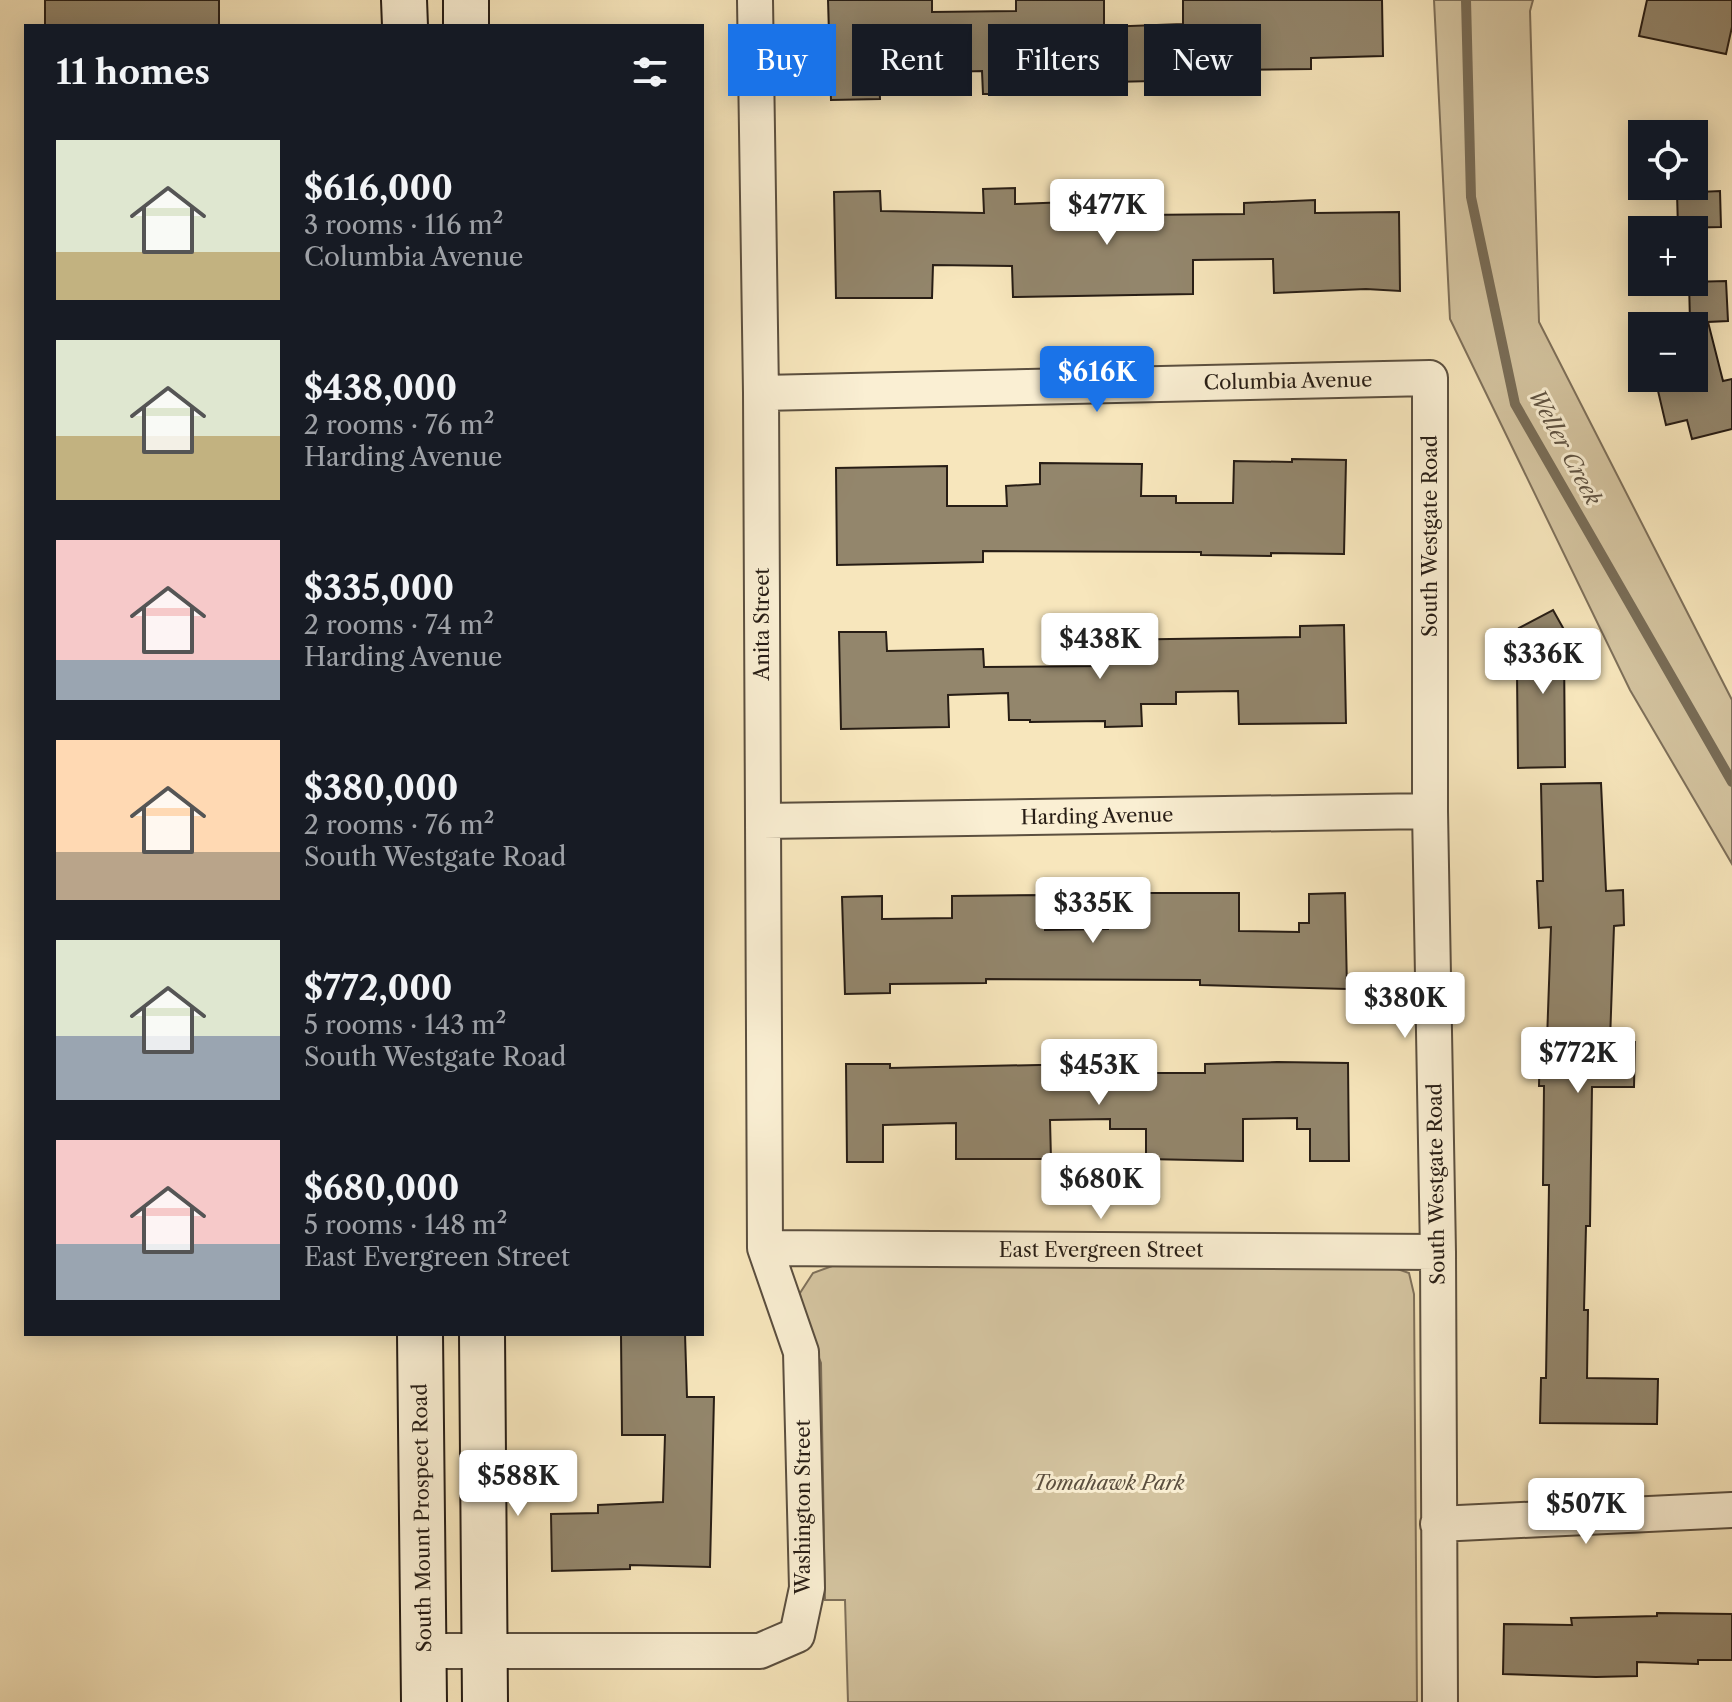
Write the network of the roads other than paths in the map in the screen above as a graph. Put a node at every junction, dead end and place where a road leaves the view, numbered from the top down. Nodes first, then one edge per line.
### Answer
1 (404, 0) edge
2 (466, 0) edge
3 (755, 0) edge
4 (405, 24) edge
5 (466, 24) edge
6 (1430, 378) joint
7 (761, 393) junction
8 (1430, 811) junction
9 (763, 821) junction
10 (765, 1248) junction
11 (1438, 1252) junction
12 (420, 1336) edge
13 (482, 1336) edge
14 (1732, 1510) edge
15 (1438, 1524) junction
16 (424, 1651) junction
17 (485, 1652) junction
18 (424, 1702) edge
19 (485, 1702) edge
20 (1440, 1702) edge

1 - 4 main road
2 - 5 main road
3 - 7 street, Anita Street
6 - 7 street, Columbia Avenue
6 - 8 street, South Westgate Road
7 - 9 street, Anita Street
8 - 9 street, Harding Avenue
8 - 11 street, South Westgate Road
9 - 10 street, Anita Street
10 - 11 street, East Evergreen Street
10 - 17 street, Washington Street
11 - 15 street, South Westgate Road
12 - 16 main road, South Mount Prospect Road
13 - 17 main road
14 - 15 street
15 - 20 street, South Westgate Road
16 - 17 street, Washington Street
16 - 18 main road, South Mount Prospect Road
17 - 19 main road

